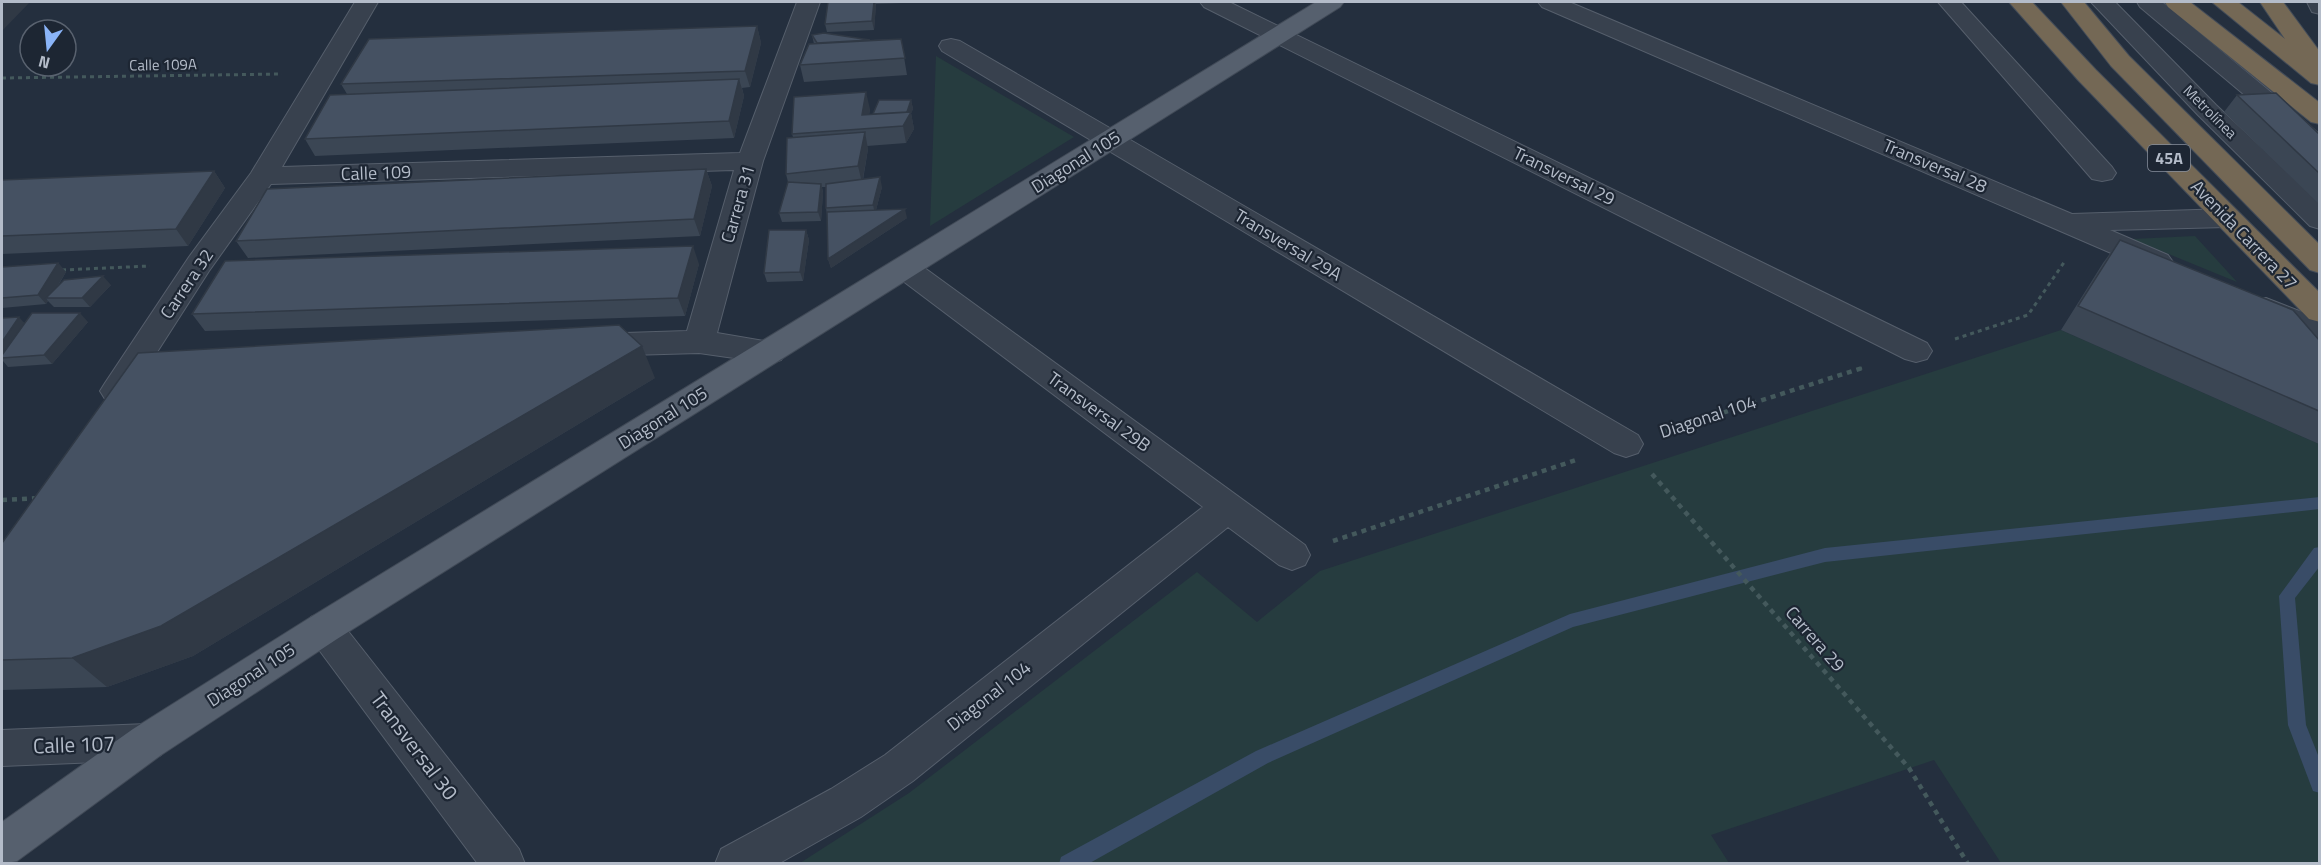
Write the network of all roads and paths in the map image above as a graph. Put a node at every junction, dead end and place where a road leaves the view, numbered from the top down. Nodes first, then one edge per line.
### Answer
1 (366, 2) edge
2 (809, 2) edge
3 (1212, 2) edge
4 (1332, 2) edge
5 (1550, 2) edge
6 (1949, 2) edge
7 (2020, 2) edge
8 (2072, 2) edge
9 (2102, 2) edge
10 (2148, 2) edge
11 (2176, 2) edge
12 (2224, 2) edge
13 (2272, 2) edge
14 (2318, 2) edge
15 (2319, 7) edge
16 (1279, 35) junction
17 (951, 46) dead end
18 (2319, 68) edge
19 (324, 73) junction
20 (2, 78) edge
21 (2319, 78) edge
22 (2319, 116) edge
23 (1111, 140) junction
24 (2319, 150) edge
25 (750, 161) junction
26 (2102, 173) dead end
27 (263, 176) junction
28 (2227, 218) junction
29 (2319, 220) edge
30 (2075, 226) junction
31 (2319, 263) edge
32 (199, 264) junction
33 (905, 268) junction
34 (60, 270) edge
35 (2183, 272) edge
36 (2248, 300) edge
37 (2319, 312) edge
38 (2319, 331) edge
39 (699, 342) junction
40 (568, 346) edge
41 (1916, 351) junction
42 (770, 352) junction
43 (172, 359) edge
44 (136, 360) junction
45 (104, 409) edge
46 (1626, 444) junction
47 (45, 497) edge
48 (2, 500) edge
49 (1228, 507) junction
50 (1292, 555) joint
51 (324, 628) junction
52 (147, 742) junction
53 (2, 748) edge
54 (2, 846) edge
55 (504, 864) edge
56 (736, 864) edge
57 (1968, 864) edge

1 - 19 street, Carrera 32
2 - 25 street, Carrera 31
3 - 16 street, Transversal 29
4 - 16 main road, Diagonal 105
5 - 30 street, Transversal 28
6 - 26 street
7 - 28 highway, Avenida Carrera 27 / 45A
8 - 31 highway, 45A
9 - 29 street, Metrolínea
10 - 24 street
11 - 22 highway
12 - 21 highway
13 - 18 highway
14 - 15 street
16 - 23 main road, Diagonal 105
16 - 41 street, Transversal 29
17 - 23 street, Transversal 29A
19 - 20 path, Calle 109A
19 - 27 street, Carrera 32
23 - 33 main road, Diagonal 105
23 - 46 street, Transversal 29A
25 - 27 street, Calle 109
25 - 39 street, Carrera 31
27 - 32 street, Carrera 32
28 - 30 street
28 - 37 highway, Avenida Carrera 27 / 45A
30 - 35 street, Transversal 28
30 - 41 path, Diagonal 104
32 - 34 path
32 - 44 street, Carrera 32
33 - 42 main road, Diagonal 105
33 - 49 street, Transversal 29B
36 - 38 street
39 - 40 street
39 - 42 street
41 - 46 path, Diagonal 104
42 - 51 main road, Diagonal 105
43 - 44 street
44 - 45 street, Carrera 32
46 - 50 path, Diagonal 104
46 - 57 path, Carrera 29
47 - 48 path
49 - 50 street, Transversal 29B
49 - 56 street, Diagonal 104
51 - 52 main road, Diagonal 105
51 - 55 street, Transversal 30
52 - 53 street, Calle 107
52 - 54 main road, Diagonal 105

